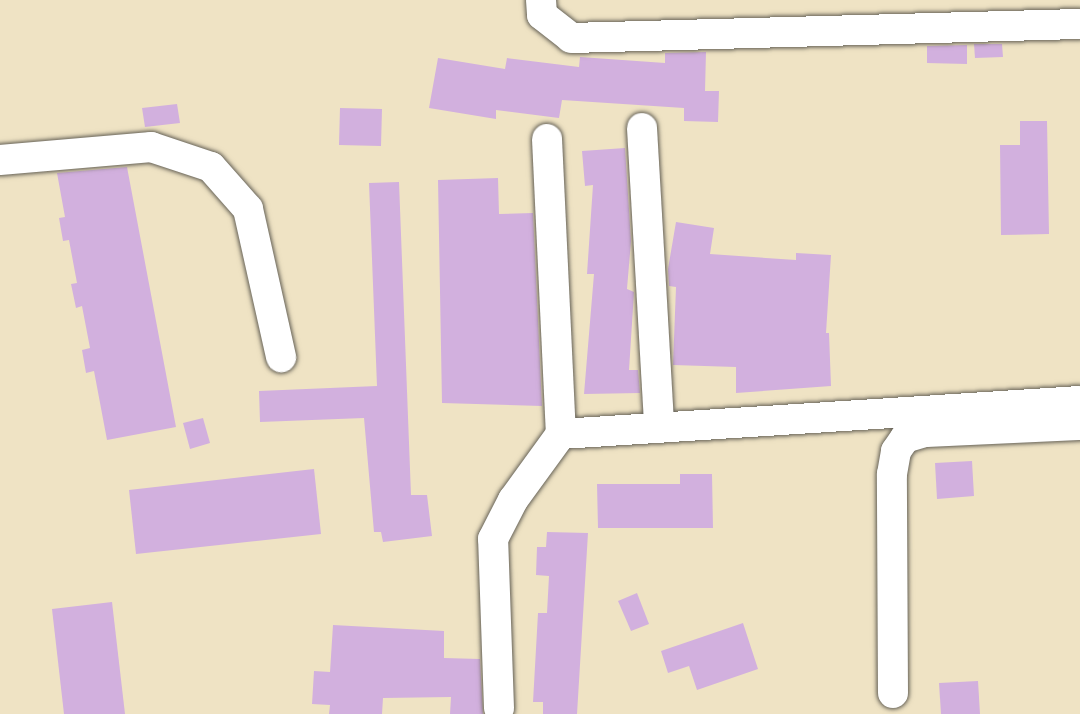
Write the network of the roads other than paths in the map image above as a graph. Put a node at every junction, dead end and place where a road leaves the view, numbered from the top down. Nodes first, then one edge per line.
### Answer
1 (541, 0) edge
2 (1080, 24) edge
3 (642, 128) dead end
4 (547, 139) dead end
5 (0, 160) edge
6 (281, 357) dead end
7 (1080, 401) edge
8 (659, 425) junction
9 (1080, 425) edge
10 (561, 434) junction
11 (893, 693) dead end
12 (499, 708) dead end

1 - 2 street
3 - 8 street
4 - 10 street
5 - 6 street
7 - 8 street
8 - 10 street
9 - 11 street
10 - 12 street

